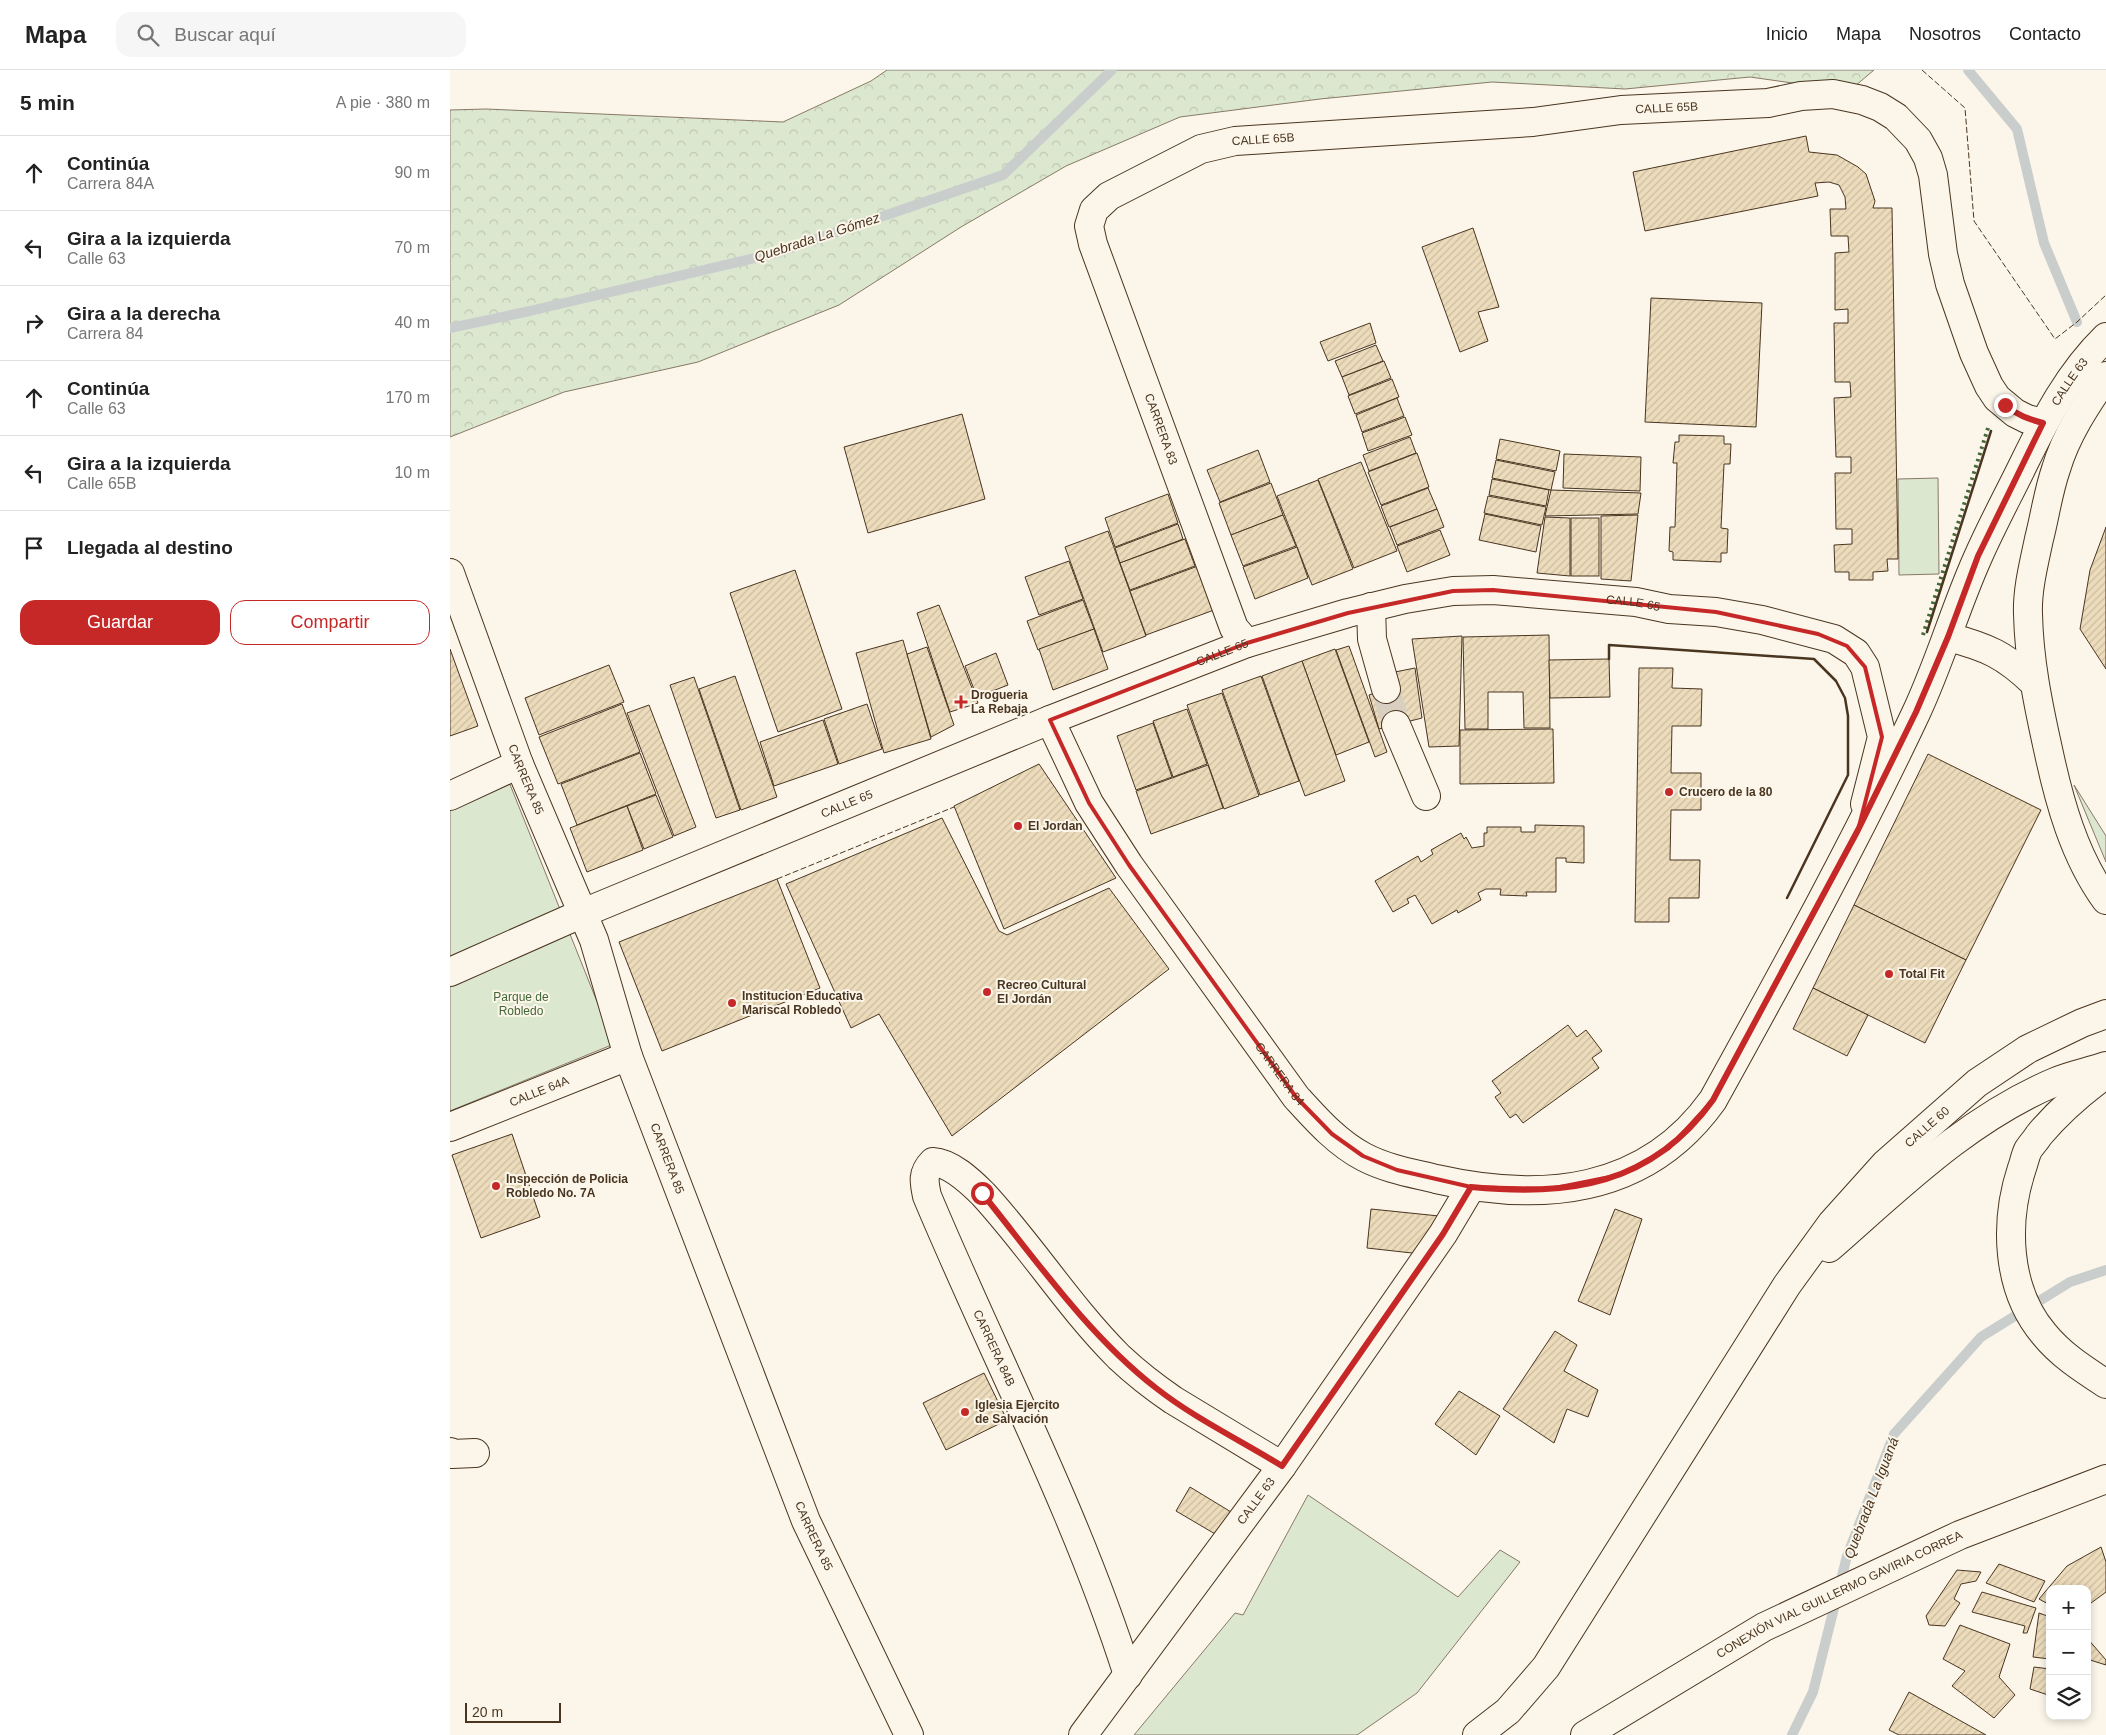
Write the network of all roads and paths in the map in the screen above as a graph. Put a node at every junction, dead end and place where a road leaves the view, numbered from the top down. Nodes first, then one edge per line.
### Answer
1 (1094, 210) joint
2 (2103, 343) edge
3 (2106, 376) edge
4 (2043, 423) junction
5 (450, 573) edge
6 (1370, 607) junction
7 (1948, 637) junction
8 (1247, 643) junction
9 (2034, 683) junction
10 (1386, 689) tunnel mouth
11 (1050, 720) junction
12 (1396, 725) tunnel mouth
13 (519, 764) junction
14 (450, 796) edge
15 (1426, 796) dead end
16 (1858, 830) junction
17 (2106, 900) edge
18 (583, 913) junction
19 (450, 972) edge
20 (2106, 1014) edge
21 (628, 1056) junction
22 (2106, 1066) edge
23 (2106, 1074) edge
24 (450, 1127) edge
25 (1657, 1157) joint
26 (1471, 1187) junction
27 (1787, 1286) junction
28 (2106, 1384) edge
29 (1282, 1466) junction
30 (2106, 1479) edge
31 (1128, 1675) junction
32 (909, 1735) edge
33 (1083, 1735) edge
34 (1477, 1735) edge
35 (1585, 1735) edge

1 - 4 main road, CALLE 65B
1 - 8 main road, CARRERA 83
2 - 4 main road, CALLE 63
3 - 9 main road
4 - 7 main road, CALLE 63
5 - 13 main road, CARRERA 85
6 - 8 main road, CALLE 65
6 - 10 main road
6 - 16 main road, CALLE 65
7 - 9 main road
7 - 16 main road, CALLE 63
8 - 11 main road, CALLE 65
9 - 17 main road
11 - 18 main road, CALLE 65
11 - 26 main road, CARRERA 84
12 - 15 main road
13 - 14 main road
13 - 18 main road, CARRERA 85
16 - 25 main road, CALLE 63
18 - 19 main road, CALLE 65
18 - 21 main road, CARRERA 85
20 - 27 main road, CALLE 60
21 - 24 main road, CALLE 64A
21 - 32 main road, CARRERA 85
22 - 27 main road
23 - 28 main road
25 - 26 main road, CARRERA 84
26 - 29 main road, CALLE 63
27 - 34 main road
29 - 31 main road, CALLE 63
29 - 31 main road, CARRERA 84B
30 - 35 main road, CONEXIÓN VIAL GUILLERMO GAVIRIA CORREA
31 - 33 main road, CALLE 63

